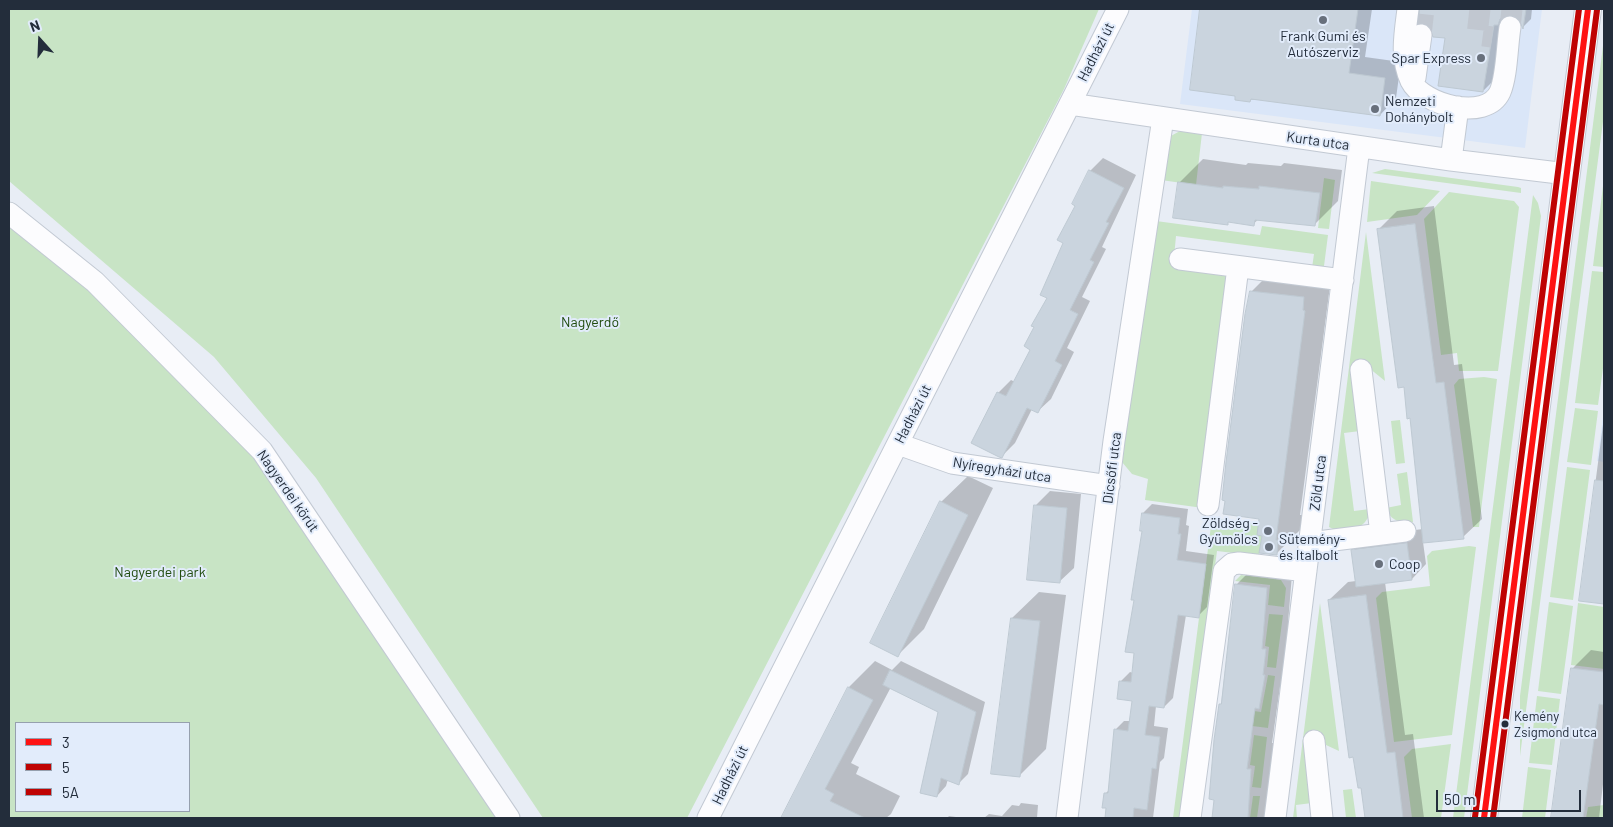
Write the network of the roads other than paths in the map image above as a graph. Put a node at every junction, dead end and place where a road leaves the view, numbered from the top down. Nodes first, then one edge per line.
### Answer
1 (1118, 9) edge
2 (1408, 9) edge
3 (1588, 9) edge
4 (1503, 34) tunnel mouth
5 (1421, 35) tunnel mouth
6 (1414, 86) junction
7 (1070, 104) junction
8 (1458, 107) junction
9 (1162, 118) junction
10 (1359, 147) junction
11 (1451, 160) junction
12 (1567, 174) junction
13 (9, 213) edge
14 (1180, 259) dead end
15 (1238, 267) junction
16 (1343, 280) junction
17 (1361, 370) dead end
18 (898, 444) junction
19 (1109, 486) junction
20 (1208, 505) dead end
21 (1405, 531) dead end
22 (1381, 534) junction
23 (1310, 543) junction
24 (1306, 571) junction
25 (1314, 741) dead end
26 (509, 818) edge
27 (708, 818) edge
28 (1067, 818) edge
29 (1190, 818) edge
30 (1275, 818) edge
31 (1322, 818) edge
32 (1484, 818) edge

1 - 7 street, Hadházi út
2 - 6 street
3 - 12 main road
4 - 8 street
5 - 6 street
6 - 8 street
7 - 9 street, Kurta utca
7 - 18 street, Hadházi út
8 - 11 street
9 - 10 street, Kurta utca
9 - 19 street, Dicsőfi utca
10 - 11 street, Kurta utca
10 - 16 street, Zöld utca
11 - 12 street, Kurta utca
12 - 32 main road
13 - 26 street, Nagyerdei körút
14 - 15 street
15 - 16 street
15 - 20 street
16 - 23 street, Zöld utca
17 - 22 street
18 - 19 street, Nyíregyházi utca
18 - 27 street, Hadházi út
19 - 28 street, Dicsőfi utca
21 - 22 street
22 - 23 street
23 - 24 street, Zöld utca
24 - 29 street
24 - 30 street, Zöld utca
25 - 31 street

